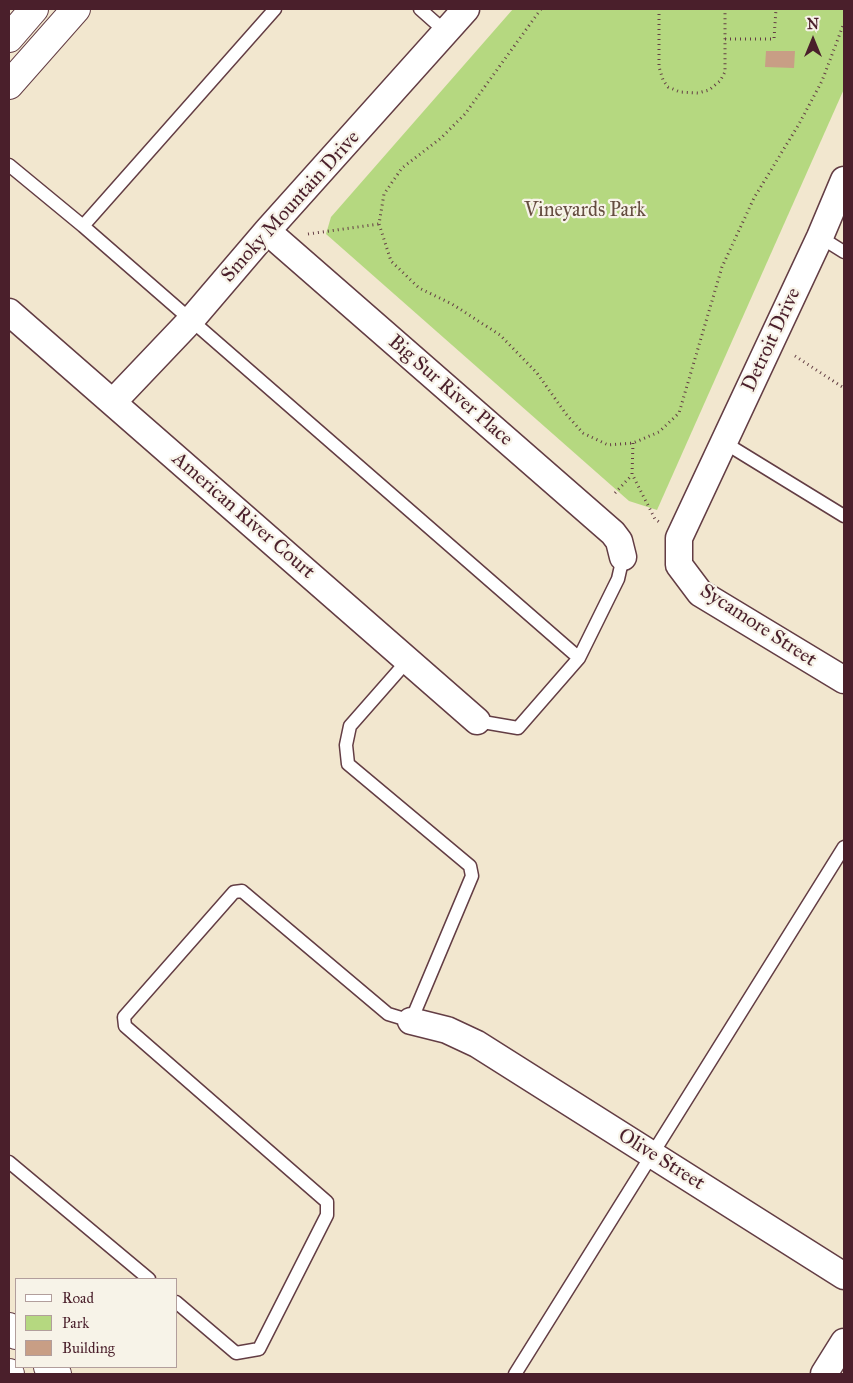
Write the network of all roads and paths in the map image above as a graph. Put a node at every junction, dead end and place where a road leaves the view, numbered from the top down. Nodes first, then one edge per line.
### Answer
1 (34, 9) edge
2 (76, 9) edge
3 (275, 9) edge
4 (420, 9) edge
5 (466, 9) edge
6 (541, 9) edge
7 (659, 9) edge
8 (725, 9) edge
9 (776, 9) edge
10 (844, 23) edge
11 (447, 33) junction
12 (9, 38) edge
13 (724, 39) junction
14 (9, 85) edge
15 (9, 165) edge
16 (844, 180) edge
17 (378, 224) junction
18 (84, 226) junction
19 (268, 231) junction
20 (300, 235) dead end
21 (820, 237) junction
22 (844, 252) edge
23 (9, 312) edge
24 (191, 320) junction
25 (795, 356) dead end
26 (844, 388) edge
27 (113, 402) junction
28 (633, 443) junction
29 (724, 443) junction
30 (632, 474) junction
31 (615, 493) dead end
32 (844, 516) edge
33 (679, 538) junction
34 (623, 557) joint
35 (679, 564) joint
36 (579, 658) junction
37 (408, 660) junction
38 (844, 680) edge
39 (477, 721) joint
40 (844, 848) edge
41 (412, 1021) junction
42 (652, 1154) junction
43 (9, 1162) edge
44 (844, 1276) edge
45 (148, 1278) edge
46 (178, 1304) edge
47 (844, 1342) edge
48 (515, 1374) edge
49 (824, 1374) edge

1 - 12 street
2 - 14 street
3 - 18 lane
4 - 11 lane
5 - 11 street, Smoky Mountain Drive
6 - 17 path
7 - 13 path
8 - 13 path
9 - 13 path
10 - 28 path
11 - 19 street, Smoky Mountain Drive
15 - 18 lane
16 - 21 street, Detroit Drive
17 - 20 path
17 - 28 path
18 - 24 lane
19 - 24 street, Smoky Mountain Drive
19 - 34 street, Big Sur River Place
21 - 22 lane
21 - 29 street, Detroit Drive
23 - 27 street, American River Court
24 - 27 street, Smoky Mountain Drive
24 - 36 lane
25 - 26 path
27 - 37 street, American River Court
28 - 30 path
29 - 32 lane
29 - 33 street, Detroit Drive
30 - 31 path
30 - 33 path
33 - 35 street, Detroit Drive
34 - 36 lane
35 - 38 street, Sycamore Street
36 - 39 lane
37 - 39 street, American River Court
37 - 41 lane
40 - 42 lane
41 - 42 street, Olive Street
41 - 46 lane
42 - 44 street, Olive Street
42 - 48 lane
43 - 45 lane
47 - 49 street

